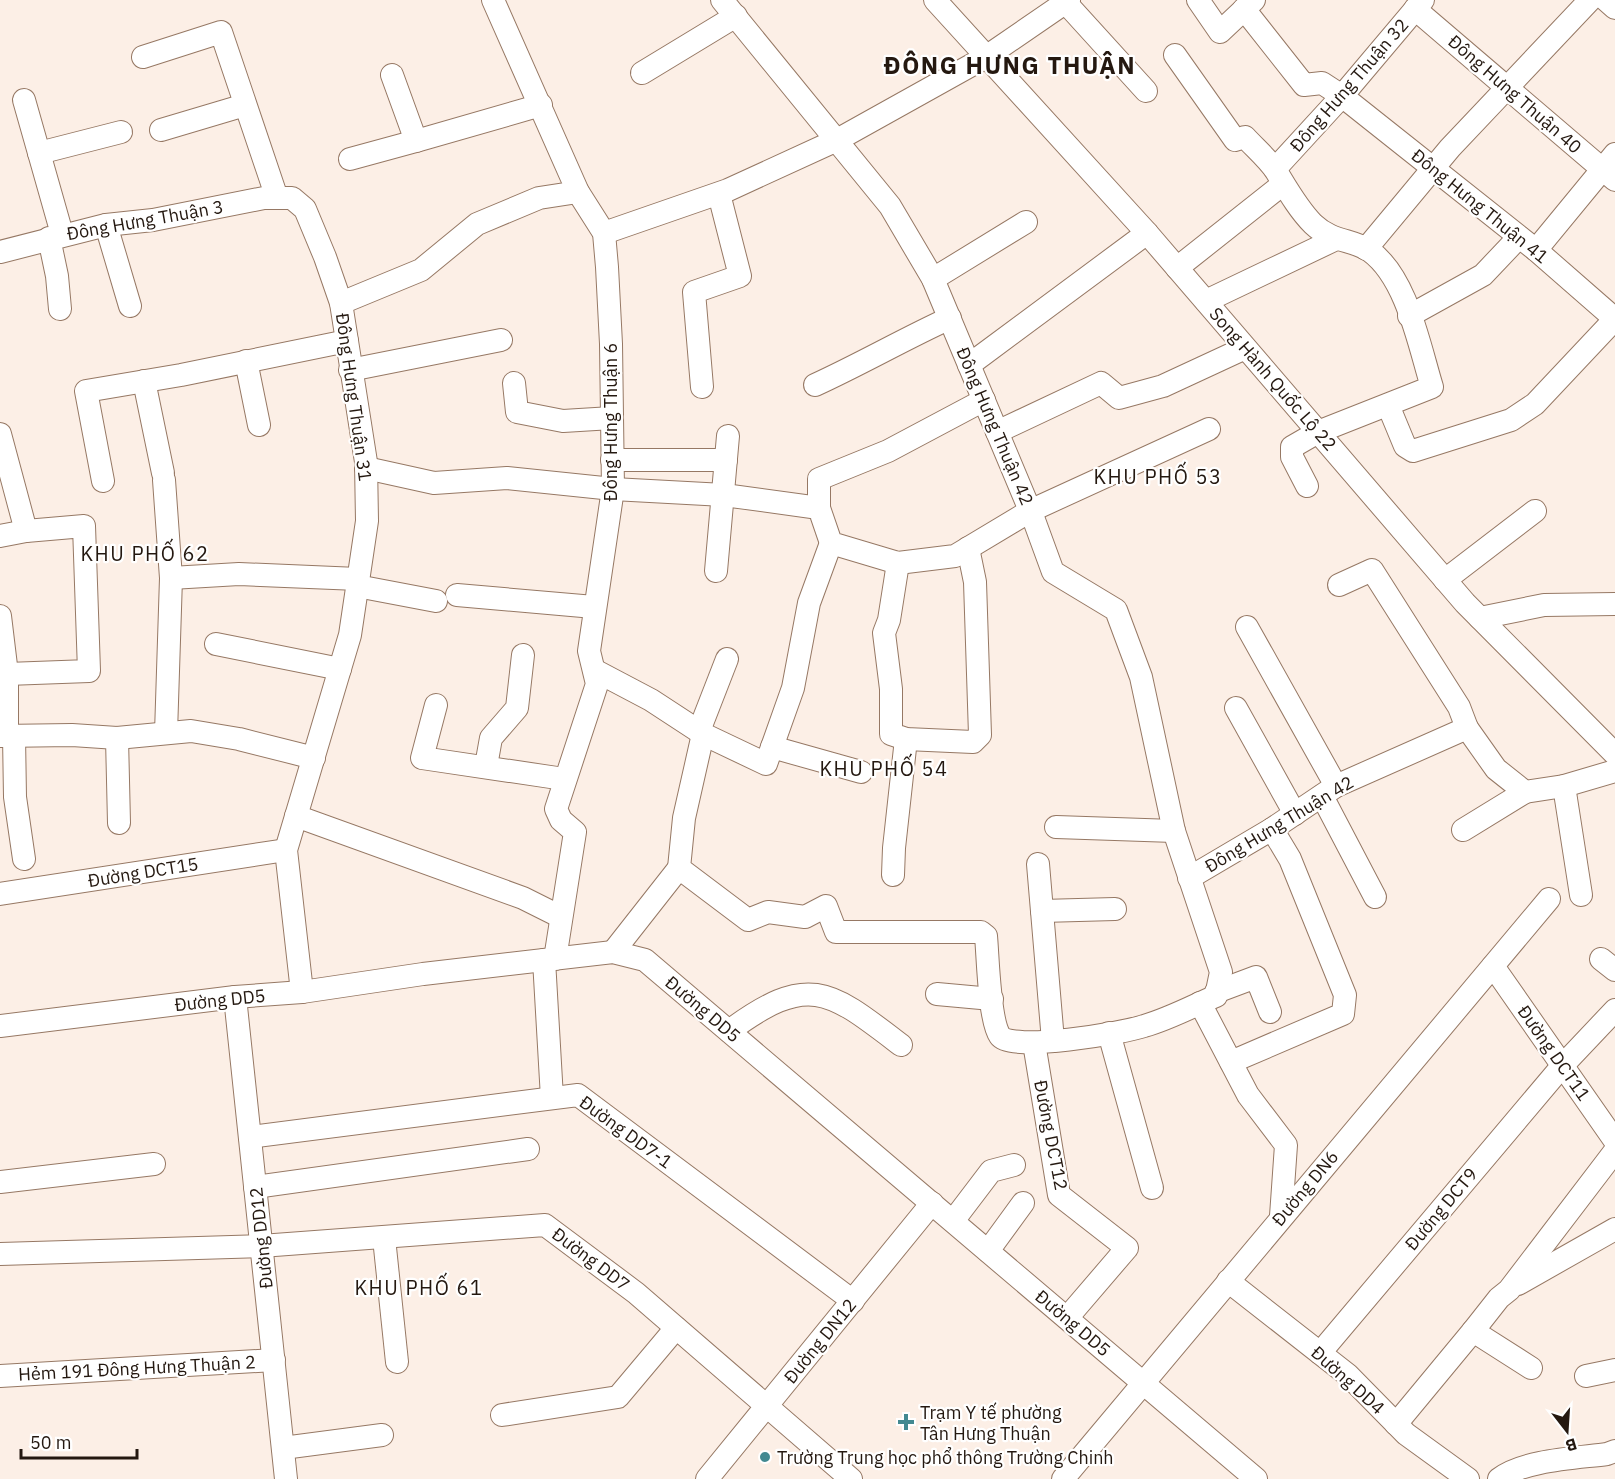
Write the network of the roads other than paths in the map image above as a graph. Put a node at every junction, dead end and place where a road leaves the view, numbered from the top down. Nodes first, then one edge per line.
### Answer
1 (492, 0) edge
2 (935, 0) edge
3 (1198, 0) edge
4 (1590, 0) edge
5 (1606, 0) edge
6 (1061, 3) edge
7 (1419, 4) edge
8 (1249, 5) edge
9 (729, 8) edge
10 (1615, 8) edge
11 (1175, 55) dead end
12 (143, 57) dead end
13 (986, 57) junction
14 (642, 73) dead end
15 (392, 75) dead end
16 (1508, 88) junction
17 (1146, 91) dead end
18 (1342, 96) junction
19 (24, 100) dead end
20 (245, 105) junction
21 (541, 105) junction
22 (161, 130) dead end
23 (120, 132) dead end
24 (837, 140) junction
25 (416, 141) junction
26 (39, 153) junction
27 (350, 159) dead end
28 (1434, 168) junction
29 (1611, 168) edge
30 (1279, 177) junction
31 (578, 192) junction
32 (719, 194) junction
33 (285, 198) junction
34 (1026, 222) dead end
35 (106, 225) junction
36 (604, 233) junction
37 (1147, 233) junction
38 (56, 236) junction
39 (1334, 240) junction
40 (1528, 244) junction
41 (1366, 249) junction
42 (0, 252) edge
43 (1177, 268) junction
44 (933, 279) junction
45 (1206, 301) junction
46 (341, 303) junction
47 (130, 306) dead end
48 (60, 309) dead end
49 (1409, 316) junction
50 (950, 318) junction
51 (1615, 319) edge
52 (501, 340) dead end
53 (347, 341) junction
54 (1245, 348) junction
55 (246, 361) junction
56 (969, 365) junction
57 (351, 370) junction
58 (144, 381) junction
59 (514, 383) dead end
60 (815, 385) dead end
61 (702, 387) dead end
62 (984, 400) junction
63 (1388, 405) junction
64 (612, 418) junction
65 (259, 425) dead end
66 (1209, 429) dead end
67 (997, 432) junction
68 (1318, 432) junction
69 (0, 434) edge
70 (728, 436) dead end
71 (612, 460) junction
72 (726, 460) junction
73 (366, 468) junction
74 (103, 481) dead end
75 (1307, 486) dead end
76 (613, 489) junction
77 (724, 495) junction
78 (819, 508) junction
79 (1030, 511) junction
80 (1535, 511) dead end
81 (26, 531) junction
82 (0, 536) edge
83 (831, 543) junction
84 (968, 548) junction
85 (898, 563) junction
86 (716, 571) dead end
87 (171, 578) junction
88 (1445, 580) junction
89 (358, 583) junction
90 (1339, 585) dead end
91 (1615, 604) edge
92 (594, 607) junction
93 (0, 616) edge
94 (1480, 618) junction
95 (1247, 627) dead end
96 (216, 644) dead end
97 (523, 655) dead end
98 (727, 658) dead end
99 (340, 669) junction
100 (596, 671) junction
101 (7, 674) junction
102 (436, 705) dead end
103 (1236, 708) dead end
104 (1467, 728) junction
105 (701, 732) junction
106 (166, 733) junction
107 (7, 736) edge
108 (117, 738) junction
109 (906, 740) junction
110 (1615, 754) edge
111 (769, 755) junction
112 (314, 758) junction
113 (486, 766) junction
114 (1615, 771) edge
115 (861, 772) dead end
116 (564, 779) junction
117 (1564, 786) junction
118 (1329, 791) junction
119 (1525, 792) junction
120 (1295, 814) junction
121 (296, 816) junction
122 (118, 823) dead end
123 (1056, 827) dead end
124 (1272, 830) junction
125 (1463, 830) dead end
126 (1174, 831) junction
127 (286, 850) junction
128 (24, 859) dead end
129 (1038, 864) dead end
130 (679, 868) junction
131 (893, 876) dead end
132 (1190, 878) junction
133 (0, 894) edge
134 (1581, 895) dead end
135 (1375, 897) dead end
136 (1549, 899) dead end
137 (1115, 909) dead end
138 (1042, 911) junction
139 (561, 917) junction
140 (614, 952) junction
141 (549, 959) junction
142 (1493, 966) junction
143 (302, 992) junction
144 (937, 994) dead end
145 (235, 996) junction
146 (1208, 998) junction
147 (992, 999) junction
148 (1615, 1010) edge
149 (1270, 1012) dead end
150 (0, 1026) edge
151 (729, 1031) junction
152 (1109, 1033) junction
153 (1590, 1036) junction
154 (1615, 1038) edge
155 (1044, 1042) junction
156 (901, 1045) dead end
157 (1231, 1062) junction
158 (1563, 1065) junction
159 (552, 1098) junction
160 (250, 1137) junction
161 (1615, 1141) edge
162 (528, 1149) dead end
163 (1615, 1151) edge
164 (153, 1164) dead end
165 (1014, 1165) dead end
166 (0, 1182) edge
167 (255, 1186) junction
168 (1152, 1188) dead end
169 (932, 1203) junction
170 (1023, 1203) dead end
171 (1281, 1216) junction
172 (953, 1221) junction
173 (1615, 1229) edge
174 (384, 1238) junction
175 (261, 1246) junction
176 (988, 1251) junction
177 (0, 1254) edge
178 (1228, 1281) junction
179 (1509, 1290) junction
180 (853, 1301) junction
181 (1067, 1318) junction
182 (676, 1328) junction
183 (1473, 1331) junction
184 (1320, 1353) junction
185 (274, 1360) junction
186 (397, 1362) dead end
187 (1531, 1368) dead end
188 (1615, 1370) edge
189 (0, 1376) edge
190 (1586, 1376) dead end
191 (1143, 1382) junction
192 (767, 1406) junction
193 (502, 1415) dead end
194 (1396, 1424) junction
195 (382, 1435) dead end
196 (283, 1448) junction
197 (1615, 1450) edge
198 (286, 1479) edge
199 (707, 1479) edge
200 (851, 1479) edge
201 (1063, 1479) edge
202 (1256, 1479) edge
203 (1468, 1479) edge
204 (1499, 1479) edge

1 - 21 street, Đông Hưng Thuận 6
2 - 13 street, Song Hành Quốc Lộ 22
3 - 8 street
4 - 16 street
5 - 10 street
6 - 13 street
6 - 17 street
7 - 16 street, Đông Hưng Thuận 40
7 - 18 street, Đông Hưng Thuận 32
8 - 18 street, Đông Hưng Thuận 41
9 - 14 street
9 - 24 street, Đông Hưng Thuận 42
11 - 30 street
12 - 20 street, Đông Hưng Thuận 31
13 - 24 street
13 - 37 street, Song Hành Quốc Lộ 22
15 - 25 street
16 - 28 street
16 - 29 street, Đông Hưng Thuận 40
18 - 28 street, Đông Hưng Thuận 41
18 - 30 street, Đông Hưng Thuận 32
19 - 26 street
20 - 22 street
20 - 33 street, Đông Hưng Thuận 31
21 - 25 street
21 - 31 street, Đông Hưng Thuận 6
23 - 26 street
24 - 32 street
24 - 44 street, Đông Hưng Thuận 42
25 - 27 street
26 - 38 street
28 - 40 street, Đông Hưng Thuận 41
28 - 41 street
29 - 40 street
30 - 39 street
30 - 43 street, Đông Hưng Thuận 32
31 - 36 street, Đông Hưng Thuận 6
31 - 46 street
32 - 36 street
32 - 61 street
33 - 35 street, Đông Hưng Thuận 3
33 - 46 street, Đông Hưng Thuận 31
34 - 44 street
35 - 38 street, Đông Hưng Thuận 3
35 - 47 street
36 - 64 street, Đông Hưng Thuận 6
37 - 43 street, Song Hành Quốc Lộ 22
37 - 56 street
38 - 42 street, Đông Hưng Thuận 3
38 - 48 street
39 - 41 street
39 - 45 street
40 - 49 street
40 - 51 street, Đông Hưng Thuận 41
41 - 49 street
43 - 45 street, Song Hành Quốc Lộ 22
44 - 50 street, Đông Hưng Thuận 42
45 - 54 street, Song Hành Quốc Lộ 22
46 - 53 street, Đông Hưng Thuận 31
49 - 63 street
50 - 56 street, Đông Hưng Thuận 42
50 - 60 street
51 - 63 street
52 - 57 street
53 - 55 street
53 - 57 street, Đông Hưng Thuận 31
54 - 67 street
54 - 68 street, Song Hành Quốc Lộ 22
55 - 58 street
55 - 65 street
56 - 62 street, Đông Hưng Thuận 42
57 - 73 street, Đông Hưng Thuận 31
58 - 74 street
58 - 87 street
59 - 64 street
62 - 67 street, Đông Hưng Thuận 42
62 - 78 street
63 - 68 street
64 - 71 street, Đông Hưng Thuận 6
66 - 79 street
67 - 79 street, Đông Hưng Thuận 42
68 - 75 street
68 - 88 street, Song Hành Quốc Lộ 22
69 - 81 street
70 - 72 street
71 - 72 street
71 - 76 street, Đông Hưng Thuận 6
72 - 77 street
73 - 76 street
73 - 89 street, Đông Hưng Thuận 31
76 - 77 street
76 - 92 street, Đông Hưng Thuận 6
77 - 78 street
77 - 86 street
78 - 83 street
79 - 84 street
79 - 126 street, Đông Hưng Thuận 42
80 - 88 street
81 - 82 street
81 - 101 street
83 - 85 street
83 - 111 street
84 - 85 street
84 - 109 street
85 - 109 street
87 - 89 street
87 - 106 street
88 - 94 street, Song Hành Quốc Lộ 22
89 - 92 street
89 - 99 street, Đông Hưng Thuận 31
90 - 104 street
91 - 94 street
92 - 100 street, Đông Hưng Thuận 6
93 - 101 street
94 - 110 street, Song Hành Quốc Lộ 22
95 - 118 street
96 - 99 street
97 - 113 street
98 - 105 street
99 - 112 street, Đông Hưng Thuận 31
100 - 105 street
100 - 116 street, Đông Hưng Thuận 6
101 - 107 street
102 - 113 street
103 - 120 street
104 - 118 street, Đông Hưng Thuận 42
104 - 119 street
105 - 111 street
105 - 130 street
106 - 108 street
106 - 112 street
107 - 108 street
107 - 128 street
108 - 122 street
109 - 131 street
111 - 115 street
112 - 121 street, Đông Hưng Thuận 31
113 - 116 street
114 - 117 street
116 - 139 street, Đông Hưng Thuận 6
117 - 119 street
117 - 134 street
118 - 120 street, Đông Hưng Thuận 42
118 - 135 street
119 - 125 street
120 - 124 street, Đông Hưng Thuận 42
121 - 127 street, Đông Hưng Thuận 31
121 - 139 street
123 - 126 street
124 - 132 street, Đông Hưng Thuận 42
124 - 157 street
126 - 132 street, Đông Hưng Thuận 42
127 - 133 street, Đường DCT15
127 - 143 street
129 - 138 street
130 - 140 street
130 - 147 street
132 - 146 street, Đông Hưng Thuận 42
136 - 142 street, Đường DN6
137 - 138 street
138 - 155 street
139 - 141 street, Đông Hưng Thuận 6
140 - 141 street, Đường DD5
140 - 151 street, Đường DD5
141 - 143 street, Đường DD5
141 - 159 street, Đông Hưng Thuận 6
142 - 158 street, Đường DCT11
142 - 171 street, Đường DN6
143 - 145 street, Đường DD5
144 - 147 street
145 - 150 street, Đường DD5
145 - 160 street, Đường DD12
146 - 149 street
146 - 152 street
146 - 157 street
147 - 155 street
148 - 153 street, Đường DCT9
151 - 156 street
151 - 169 street, Đường DD5
152 - 155 street
152 - 168 street
153 - 154 street
153 - 158 street, Đường DCT9
155 - 181 street, Đường DCT12
157 - 171 street
158 - 161 street, Đường DCT11
158 - 184 street, Đường DCT9
159 - 160 street, Đường DD7-1
159 - 180 street, Đường DD7-1
160 - 167 street, Đường DD12
162 - 167 street
163 - 179 street
164 - 166 street
165 - 172 street
167 - 175 street, Đường DD12
169 - 172 street, Đường DD5
169 - 180 street, Đường DN12
170 - 176 street
171 - 178 street, Đường DN6
172 - 176 street, Đường DD5
173 - 179 street
174 - 175 street, Đường DD7
174 - 182 street, Đường DD7
174 - 186 street
175 - 177 street, Đường DD7
175 - 185 street, Đường DD12
176 - 181 street, Đường DD5
178 - 184 street, Đường DD4
178 - 191 street, Đường DN6
179 - 183 street
180 - 192 street, Đường DN12
181 - 191 street, Đường DD5
182 - 192 street, Đường DD7
182 - 193 street
183 - 187 street
183 - 194 street
184 - 194 street, Đường DD4
185 - 189 street, Hẻm 191 Đông Hưng Thuận 2
185 - 196 street, Đường DD12
188 - 190 street
191 - 201 street, Đường DN6
191 - 202 street, Đường DD5
192 - 199 street, Đường DN12
192 - 200 street, Đường DD7
194 - 203 street, Đường DD4
195 - 196 street
196 - 198 street, Đường DD12
197 - 204 street

